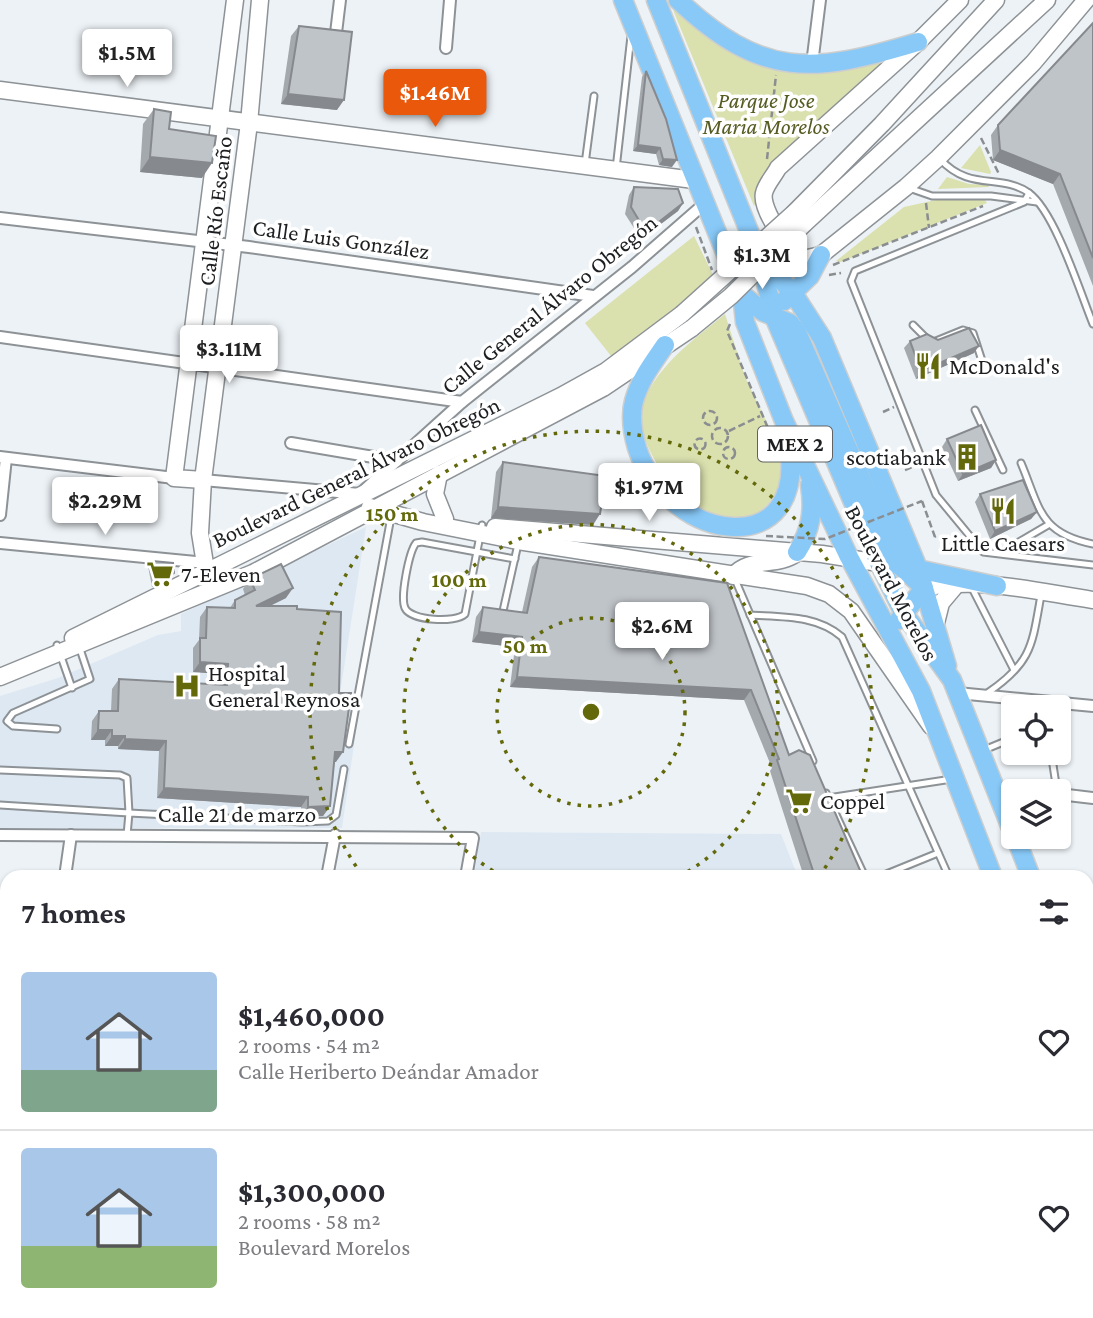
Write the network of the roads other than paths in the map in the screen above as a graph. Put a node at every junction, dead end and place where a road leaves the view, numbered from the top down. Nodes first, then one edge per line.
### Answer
1 (235, 0) edge
2 (260, 0) edge
3 (340, 0) edge
4 (450, 0) edge
5 (623, 0) edge
6 (656, 0) edge
7 (678, 0) edge
8 (820, 0) edge
9 (960, 0) edge
10 (996, 0) edge
11 (1047, 0) edge
12 (1086, 0) edge
13 (632, 26) junction
14 (336, 33) edge
15 (918, 42) junction
16 (446, 48) dead end
17 (812, 64) junction
18 (0, 90) edge
19 (594, 96) dead end
20 (221, 120) junction
21 (249, 123) junction
22 (938, 158) junction
23 (584, 167) junction
24 (615, 171) junction
25 (694, 180) junction
26 (906, 187) junction
27 (1029, 193) junction
28 (1024, 202) junction
29 (1037, 202) junction
30 (704, 205) junction
31 (0, 218) edge
32 (799, 218) junction
33 (205, 244) junction
34 (233, 247) junction
35 (759, 256) junction
36 (825, 260) junction
37 (793, 293) junction
38 (741, 294) junction
39 (593, 296) junction
40 (775, 319) junction
41 (1093, 324) edge
42 (913, 326) dead end
43 (0, 337) edge
44 (665, 345) junction
45 (190, 363) junction
46 (984, 367) dead end
47 (219, 368) junction
48 (462, 402) junction
49 (975, 410) dead end
50 (784, 421) junction
51 (291, 443) dead end
52 (3, 458) edge
53 (397, 461) junction
54 (1021, 463) dead end
55 (806, 468) junction
56 (1003, 470) dead end
57 (439, 474) junction
58 (174, 478) junction
59 (202, 480) junction
60 (354, 497) junction
61 (384, 508) junction
62 (0, 515) edge
63 (445, 519) junction
64 (1048, 525) junction
65 (481, 529) junction
66 (519, 536) junction
67 (648, 542) junction
68 (0, 543) edge
69 (1093, 544) edge
70 (478, 551) junction
71 (797, 552) junction
72 (1000, 553) junction
73 (849, 557) junction
74 (515, 559) junction
75 (879, 563) junction
76 (899, 565) junction
77 (1093, 565) edge
78 (206, 567) junction
79 (918, 568) junction
80 (733, 576) junction
81 (963, 584) junction
82 (225, 586) junction
83 (997, 586) junction
84 (924, 588) junction
85 (1042, 592) junction
86 (1093, 600) edge
87 (503, 611) edge
88 (903, 612) junction
89 (750, 615) junction
90 (935, 627) junction
91 (891, 636) junction
92 (77, 641) junction
93 (58, 650) junction
94 (0, 666) edge
95 (1014, 670) junction
96 (0, 677) edge
97 (954, 687) junction
98 (72, 688) junction
99 (983, 695) junction
100 (1001, 698) edge
101 (1071, 705) edge
102 (1093, 706) edge
103 (57, 729) dead end
104 (936, 733) junction
105 (1001, 743) edge
106 (349, 744) edge
107 (980, 752) junction
108 (344, 769) dead end
109 (0, 770) edge
110 (818, 773) edge
111 (955, 779) junction
112 (823, 785) edge
113 (1001, 786) edge
114 (908, 787) junction
115 (1071, 794) edge
116 (828, 798) junction
117 (1093, 798) edge
118 (0, 805) edge
119 (129, 813) junction
120 (0, 835) edge
121 (71, 835) junction
122 (127, 835) junction
123 (335, 835) junction
124 (1020, 849) edge
125 (938, 853) junction
126 (66, 870) edge
127 (328, 870) edge
128 (468, 870) edge
129 (862, 870) edge
130 (897, 870) edge
131 (945, 870) edge
132 (990, 870) edge
133 (1028, 870) edge

1 - 20 main road, Calle Río Escaño
2 - 21 main road, Calle Río Escaño
3 - 14 street
4 - 16 street
5 - 13 main road, Boulevard Morelos / MEX 2
6 - 35 main road, Boulevard Morelos / MEX 2
7 - 17 main road
8 - 17 street
9 - 15 main road
10 - 32 main road
11 - 32 main road
12 - 22 main road
13 - 24 lane
13 - 25 main road, Boulevard Morelos / MEX 2
15 - 17 main road
15 - 36 main road
18 - 20 main road
19 - 23 lane
20 - 21 main road
20 - 33 main road, Calle Río Escaño
21 - 23 main road
21 - 34 main road, Calle Río Escaño
22 - 26 main road
22 - 27 lane
23 - 24 main road
24 - 25 main road
25 - 30 main road, Boulevard Morelos / MEX 2
26 - 28 lane
26 - 36 main road
27 - 28 lane
27 - 29 lane
28 - 29 lane
28 - 72 lane
29 - 41 lane
30 - 38 main road, Boulevard Morelos / MEX 2
30 - 39 street, Calle General Álvaro Obregón
31 - 33 street, Calle Luis González
32 - 44 main road, Boulevard General Álvaro Obregón, bridge
32 - 60 main road, Boulevard General Álvaro Obregón, bridge
33 - 34 street, Calle Luis González
33 - 45 main road, Calle Río Escaño
34 - 39 street, Calle Luis González
34 - 47 main road, Calle Río Escaño
35 - 37 main road
35 - 40 main road, Boulevard Morelos / MEX 2
36 - 37 main road
37 - 40 main road
37 - 79 main road
38 - 40 main road
38 - 50 main road, Boulevard Morelos / MEX 2
39 - 48 street, Calle General Álvaro Obregón
40 - 75 main road, Boulevard Morelos / MEX 2
40 - 76 main road
42 - 46 lane
43 - 45 street
44 - 50 main road
44 - 57 main road, Boulevard General Álvaro Obregón
45 - 47 street
45 - 58 main road, Calle Río Escaño
47 - 48 street
47 - 59 main road, Calle Río Escaño
48 - 53 street, Calle General Álvaro Obregón
49 - 56 lane
50 - 55 main road, Boulevard Morelos / MEX 2
51 - 53 street
52 - 58 street
52 - 62 street
53 - 60 street, Calle General Álvaro Obregón
54 - 64 lane
55 - 71 main road
55 - 73 main road, Boulevard Morelos / MEX 2
57 - 61 main road, Boulevard General Álvaro Obregón
57 - 63 main road
58 - 59 main road
59 - 60 street
59 - 78 main road, Calle Río Escaño
60 - 61 main road
60 - 78 main road, Boulevard General Álvaro Obregón
61 - 63 main road
61 - 65 main road
61 - 82 main road, Boulevard General Álvaro Obregón
61 - 106 lane
63 - 65 main road
64 - 69 lane
64 - 72 lane
65 - 66 main road
65 - 70 lane
66 - 67 main road
66 - 74 lane
66 - 80 main road
67 - 71 main road
67 - 80 main road
68 - 78 street
70 - 70 lane
70 - 74 lane
71 - 73 main road
71 - 80 main road
72 - 77 lane
73 - 75 main road
73 - 91 main road, Boulevard Morelos / MEX 2
74 - 87 lane
75 - 76 main road
75 - 88 main road, Boulevard Morelos / MEX 2
76 - 79 main road
76 - 84 main road
78 - 82 main road
78 - 92 main road, Boulevard General Álvaro Obregón
79 - 83 main road
79 - 84 main road
80 - 89 lane
80 - 104 main road
81 - 83 main road
81 - 84 main road
81 - 90 main road
81 - 95 lane
82 - 92 main road, Boulevard General Álvaro Obregón
83 - 85 main road
84 - 88 main road
84 - 90 main road
85 - 86 main road
85 - 95 lane
88 - 91 main road
88 - 97 main road, Boulevard Morelos / MEX 2
89 - 110 lane
89 - 114 lane
90 - 97 main road
91 - 104 main road, Boulevard Morelos / MEX 2
92 - 93 main road, Boulevard General Álvaro Obregón
92 - 98 lane
93 - 94 main road, Boulevard General Álvaro Obregón
93 - 96 main road, Boulevard General Álvaro Obregón
93 - 98 lane
95 - 99 lane
97 - 99 street
97 - 107 main road, Boulevard Morelos / MEX 2
98 - 103 lane
99 - 100 street
101 - 102 street
104 - 111 main road, Boulevard Morelos / MEX 2
105 - 107 lane
107 - 113 main road, Boulevard Morelos / MEX 2
108 - 119 lane
109 - 119 lane
111 - 114 lane
111 - 132 main road, Boulevard Morelos / MEX 2
112 - 116 lane
114 - 116 lane
114 - 125 lane
115 - 117 street
116 - 129 lane
118 - 119 lane
119 - 122 lane
120 - 121 street, Calle 21 de marzo
121 - 122 street, Calle 21 de marzo
121 - 126 street
122 - 123 street, Calle 21 de marzo
123 - 127 street
123 - 128 street, Calle 21 de marzo
124 - 133 main road, Boulevard Morelos / MEX 2
125 - 130 lane
125 - 131 lane

